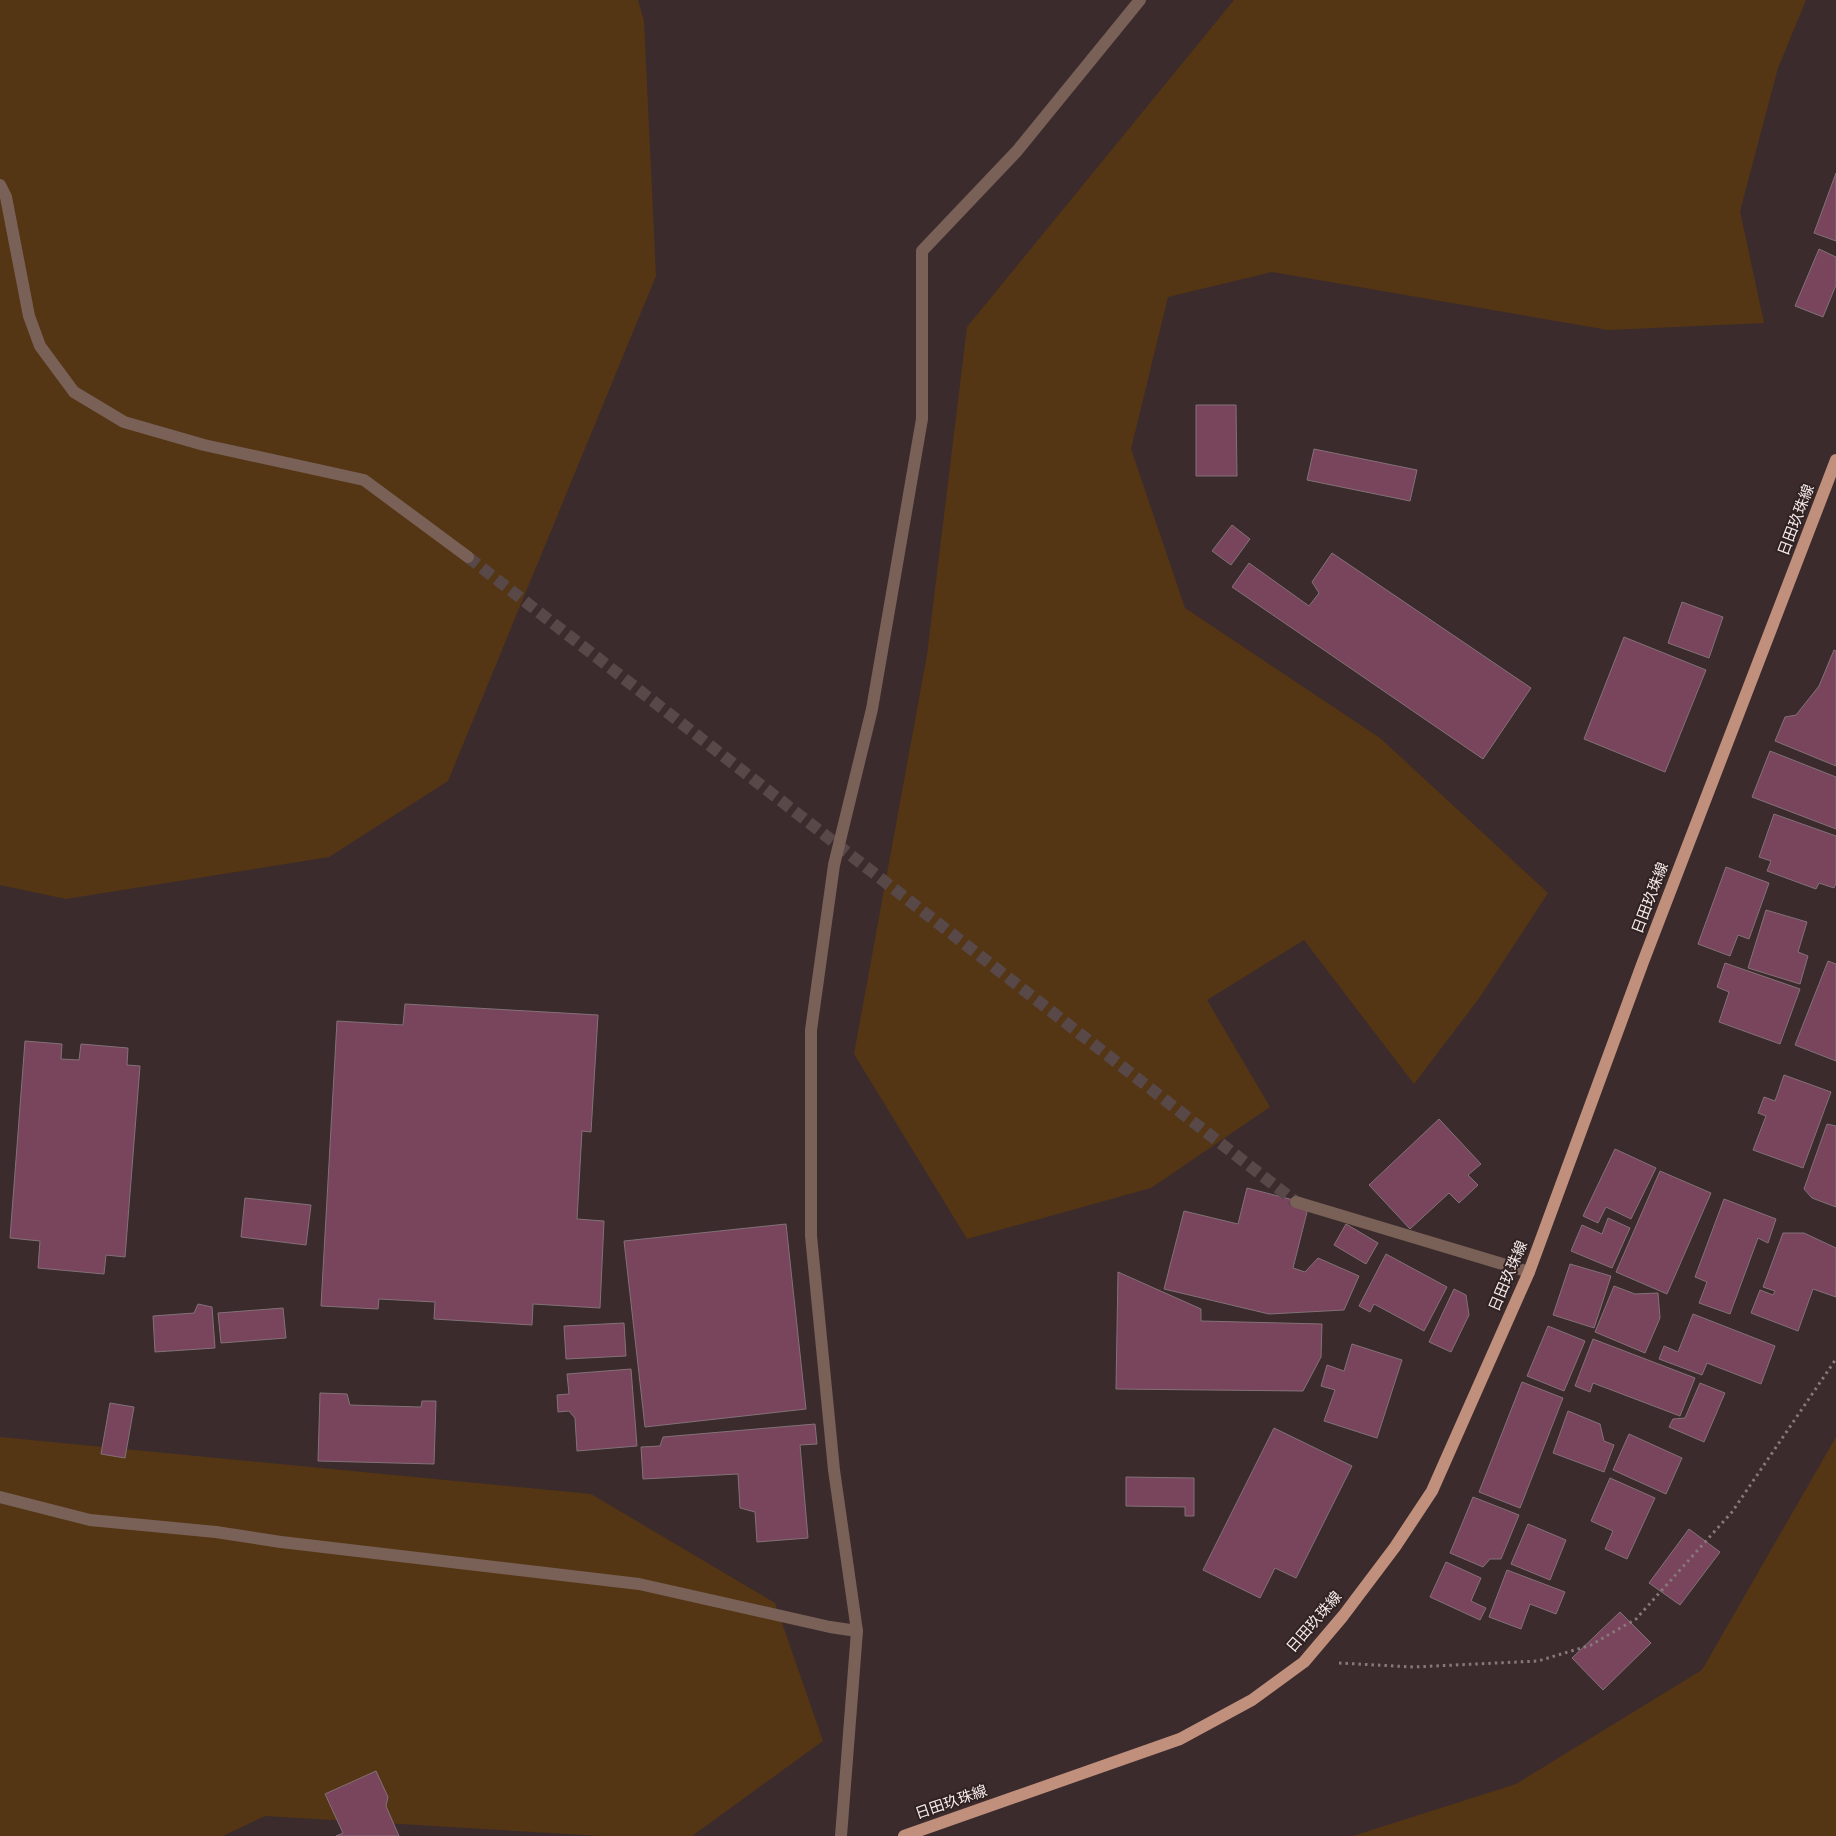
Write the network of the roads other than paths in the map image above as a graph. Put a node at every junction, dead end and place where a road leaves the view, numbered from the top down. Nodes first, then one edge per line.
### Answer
1 (1140, 0) edge
2 (0, 185) edge
3 (1836, 460) edge
4 (468, 557) tunnel mouth
5 (1296, 1202) tunnel mouth
6 (1529, 1272) junction
7 (0, 1497) edge
8 (857, 1631) junction
9 (841, 1836) edge
10 (904, 1836) edge

1 - 8 street
2 - 4 street
3 - 6 main road, 日田玖珠線
5 - 6 street
6 - 10 main road, 日田玖珠線
7 - 8 street
8 - 9 street

